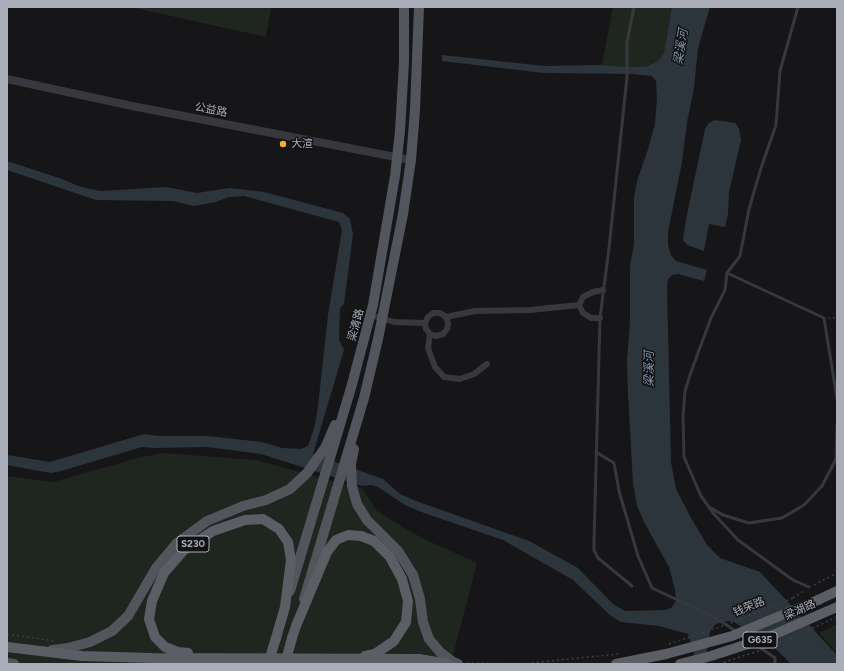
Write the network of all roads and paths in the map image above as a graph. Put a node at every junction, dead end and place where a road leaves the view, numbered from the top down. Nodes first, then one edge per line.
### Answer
1 (404, 7) edge
2 (418, 7) edge
3 (634, 7) edge
4 (798, 7) edge
5 (7, 79) edge
6 (397, 156) junction
7 (411, 160) junction
8 (727, 273) junction
9 (603, 290) junction
10 (580, 305) junction
11 (371, 315) junction
12 (446, 317) junction
13 (382, 318) junction
14 (600, 318) junction
15 (824, 318) junction
16 (837, 318) edge
17 (425, 323) junction
18 (430, 334) junction
19 (487, 364) dead end
20 (837, 399) edge
21 (361, 407) junction
22 (837, 424) edge
23 (329, 449) junction
24 (596, 452) junction
25 (709, 507) junction
26 (837, 573) edge
27 (632, 586) dead end
28 (809, 588) junction
29 (837, 591) edge
30 (285, 607) junction
31 (837, 607) edge
32 (296, 626) junction
33 (742, 636) dead end
34 (749, 640) dead end
35 (668, 644) dead end
36 (7, 647) edge
37 (30, 650) junction
38 (216, 658) junction
39 (350, 659) junction
40 (7, 663) edge
41 (14, 664) edge
42 (268, 664) edge
43 (285, 664) edge
44 (448, 664) edge
45 (458, 664) edge
46 (616, 664) edge
47 (680, 664) edge
48 (775, 664) edge

1 - 6 main road, 梁清路
2 - 7 main road
3 - 9 lane
4 - 8 lane
5 - 6 street, 公益路
6 - 7 street, 公益路
6 - 11 main road, 梁清路
7 - 13 main road
8 - 15 lane
8 - 25 lane
9 - 10 street
9 - 14 lane
10 - 12 street
10 - 14 street
11 - 13 street
11 - 23 main road, 梁清路
12 - 17 street
12 - 18 street
13 - 17 street
13 - 21 main road
14 - 24 lane
15 - 16 path
15 - 20 lane
17 - 18 street
18 - 19 street
21 - 32 main road
21 - 45 main road
22 - 25 lane
23 - 30 main road
23 - 37 main road
24 - 27 lane
24 - 33 lane
25 - 28 lane
26 - 28 path, 钱荣路
28 - 35 path, 钱荣路, bridge
29 - 46 highway, 梁湖路 / G635, bridge
30 - 38 highway, S230
30 - 42 highway, bridge
31 - 47 highway, 梁湖路 / G635, bridge
32 - 39 highway
32 - 43 highway, bridge
34 - 48 lane
36 - 37 highway
37 - 38 highway
38 - 39 highway
39 - 44 highway
40 - 41 main road

